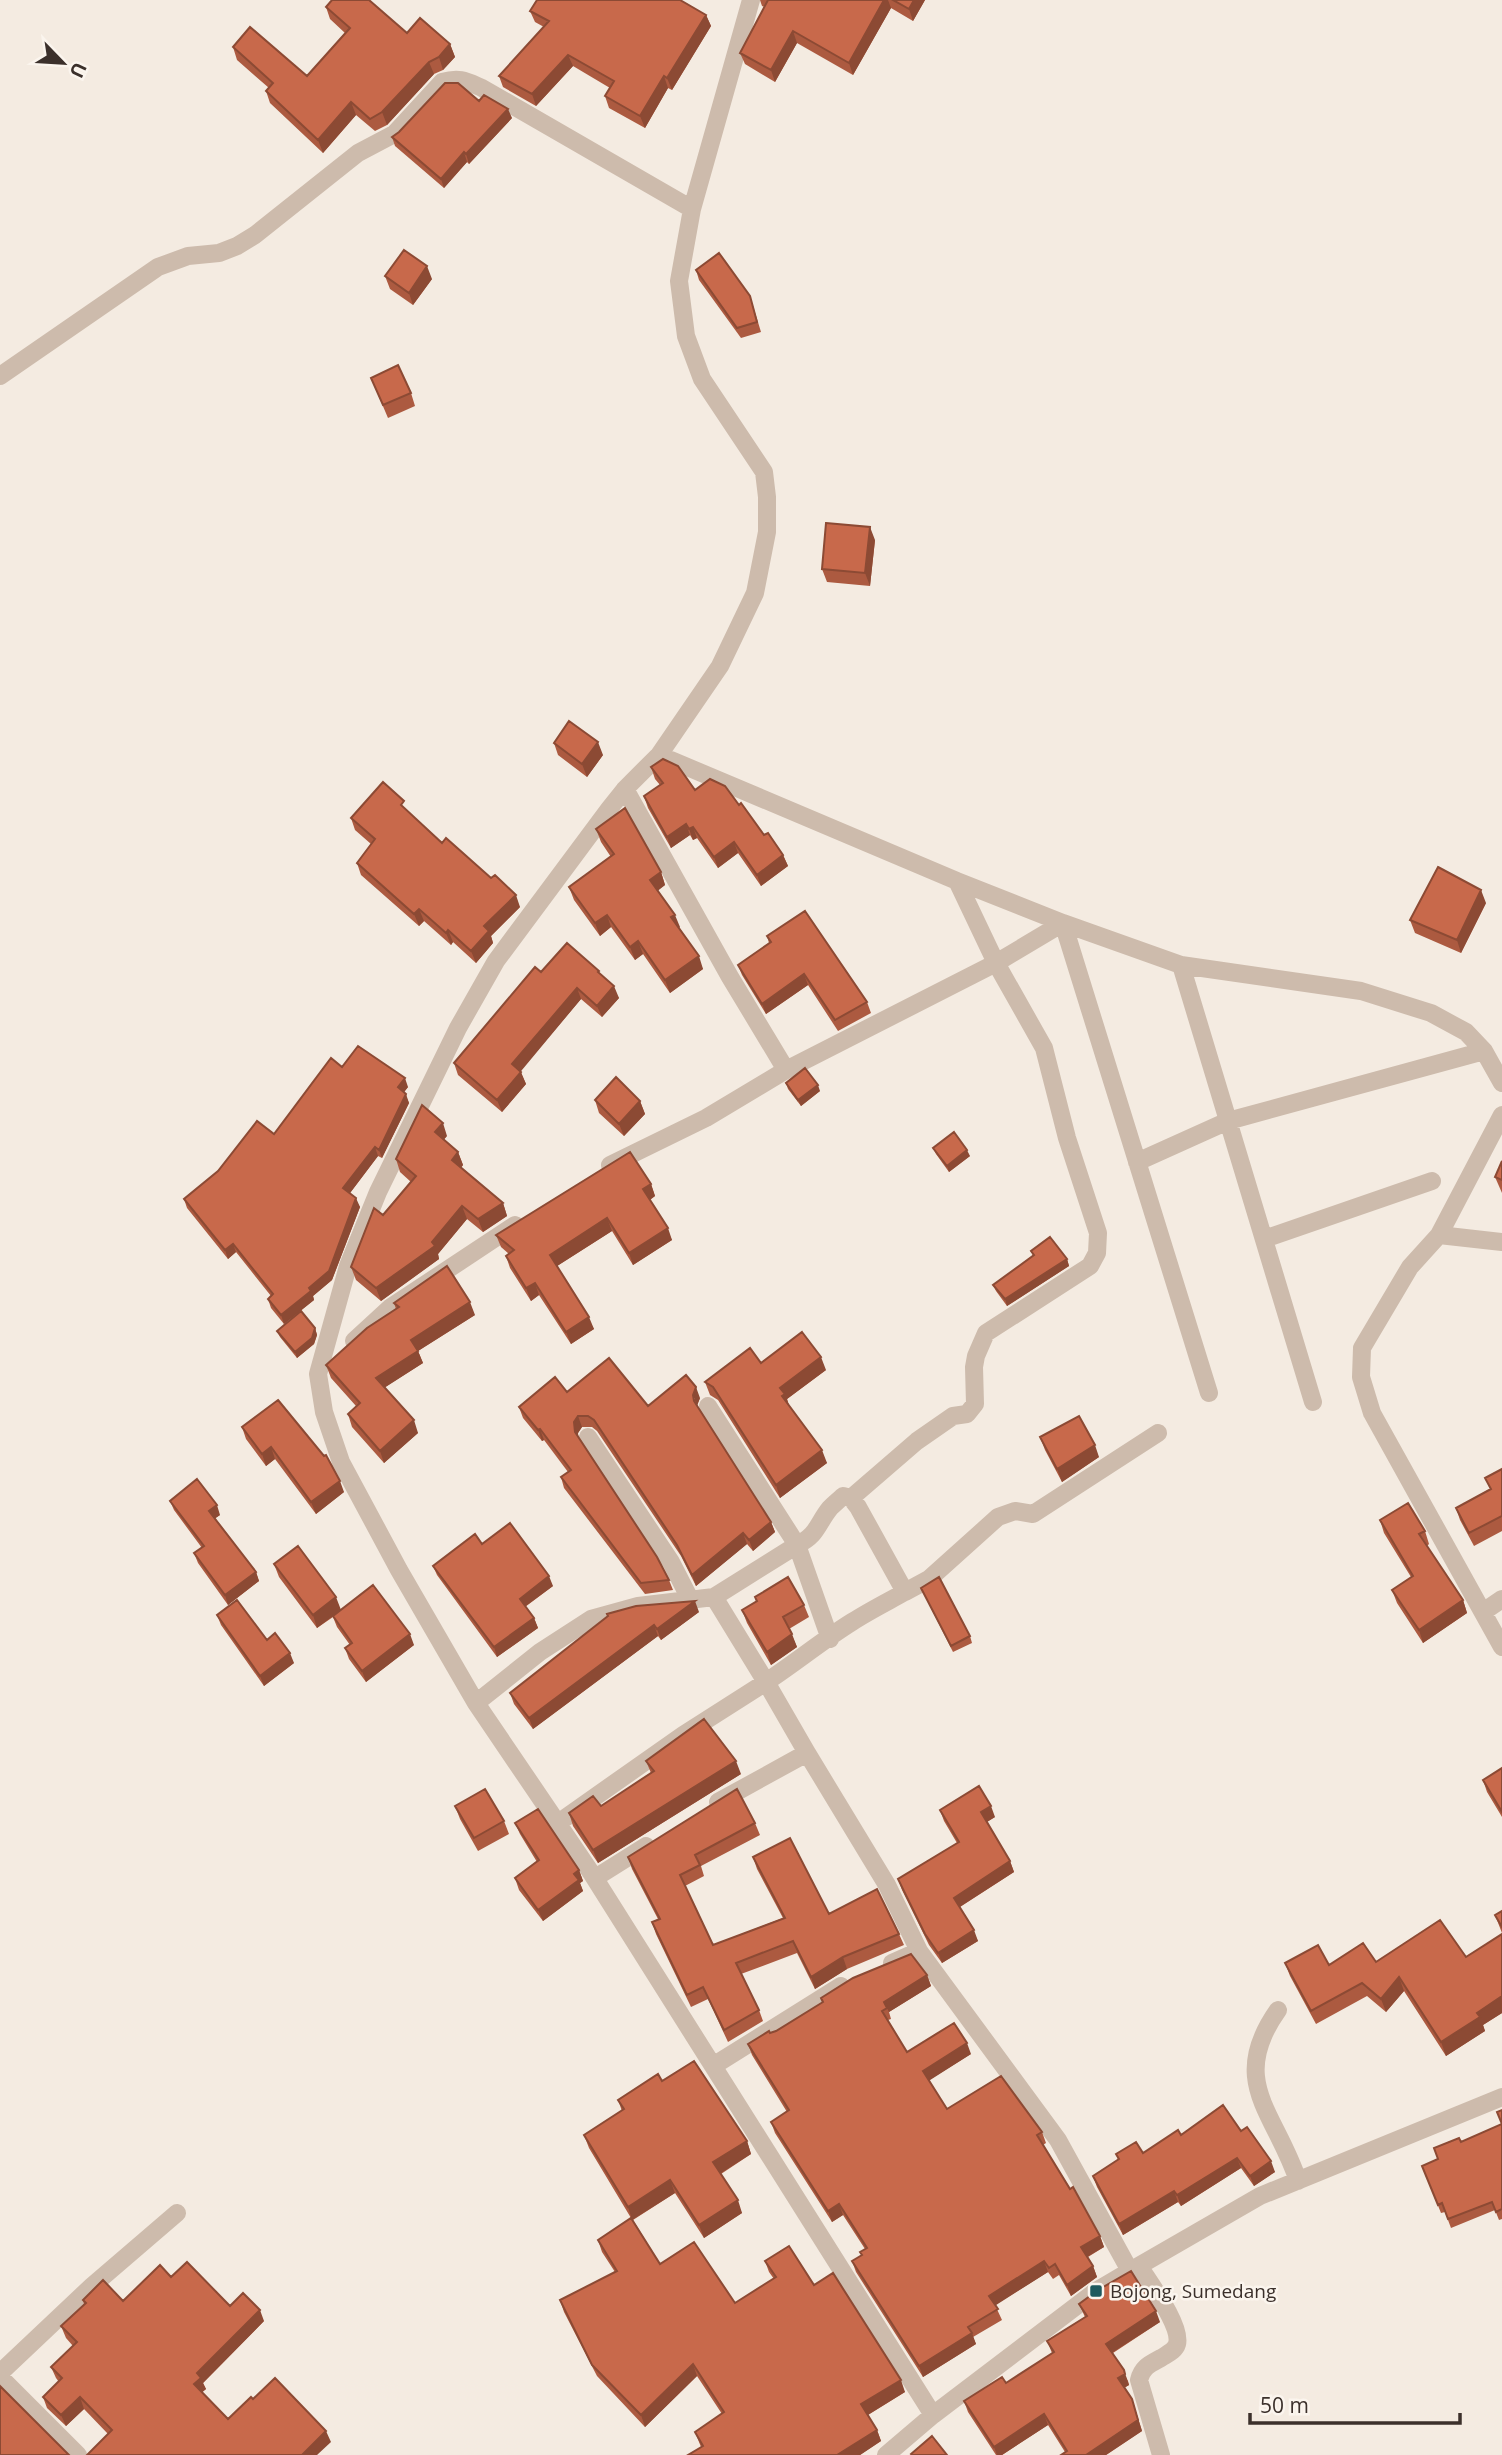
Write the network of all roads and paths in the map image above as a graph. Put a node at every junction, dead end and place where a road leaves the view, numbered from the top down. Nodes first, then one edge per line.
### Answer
1 (751, 0) edge
2 (692, 209) junction
3 (0, 376) edge
4 (659, 755) junction
5 (625, 789) junction
6 (957, 881) junction
7 (1063, 923) junction
8 (996, 963) junction
9 (1181, 965) junction
10 (1484, 1051) junction
11 (786, 1070) junction
12 (1502, 1083) edge
13 (1502, 1115) edge
14 (1228, 1121) junction
15 (1137, 1163) junction
16 (596, 1174) edge
17 (1432, 1181) dead end
18 (526, 1218) edge
19 (1438, 1235) junction
20 (1264, 1239) junction
21 (1502, 1242) edge
22 (318, 1374) junction
23 (1209, 1394) dead end
24 (1313, 1402) dead end
25 (708, 1406) dead end
26 (1158, 1433) dead end
27 (588, 1437) dead end
28 (851, 1498) junction
29 (797, 1545) junction
30 (905, 1592) junction
31 (713, 1597) junction
32 (690, 1599) junction
33 (1502, 1599) edge
34 (1483, 1612) junction
35 (830, 1639) junction
36 (1502, 1647) edge
37 (766, 1682) junction
38 (476, 1703) junction
39 (807, 1753) junction
40 (707, 1809) edge
41 (558, 1823) junction
42 (662, 1837) edge
43 (595, 1878) junction
44 (919, 1951) junction
45 (874, 1970) edge
46 (852, 1979) edge
47 (1279, 2010) dead end
48 (713, 2066) junction
49 (1502, 2097) edge
50 (1298, 2181) junction
51 (177, 2213) dead end
52 (1134, 2268) junction
53 (0, 2375) edge
54 (933, 2415) junction
55 (78, 2455) edge
56 (886, 2455) edge
57 (1161, 2455) edge

1 - 2 street
2 - 3 street
2 - 4 street
4 - 5 street
4 - 6 street
5 - 11 street
5 - 22 street
6 - 7 street
6 - 8 street
7 - 8 street
7 - 9 street
7 - 15 street
8 - 11 street
8 - 28 street
9 - 10 street
9 - 14 street
10 - 12 street
10 - 14 street
11 - 16 street
13 - 19 street
14 - 15 street
14 - 20 street
15 - 23 street
17 - 20 street
18 - 22 street
19 - 21 street
19 - 34 street
20 - 24 street
22 - 38 street
25 - 29 street
26 - 30 street
27 - 32 street
28 - 29 street
28 - 30 street
29 - 31 street
29 - 35 street
30 - 35 street
31 - 32 street
31 - 37 street
32 - 38 street
33 - 34 street
34 - 36 street
35 - 37 street
37 - 39 street
37 - 41 street
38 - 41 street
39 - 40 street
39 - 44 street
41 - 43 street
42 - 43 street
43 - 48 street
44 - 45 street
44 - 52 street
46 - 48 street
47 - 50 street
48 - 54 street
49 - 50 street
50 - 52 street
51 - 53 street
52 - 54 street
52 - 57 street
53 - 55 street
54 - 56 street

